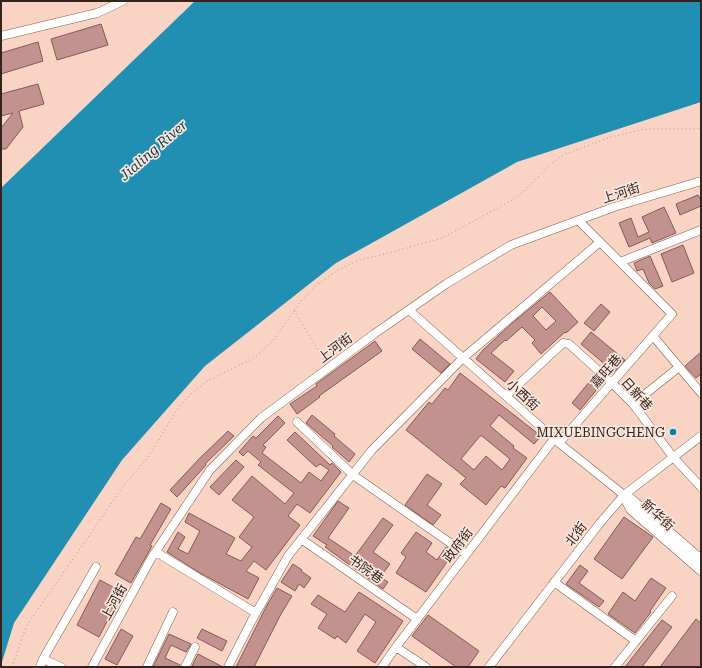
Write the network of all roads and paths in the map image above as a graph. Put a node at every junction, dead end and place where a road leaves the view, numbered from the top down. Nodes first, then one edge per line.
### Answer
1 (123, 1) edge
2 (1, 36) edge
3 (701, 128) edge
4 (701, 181) edge
5 (579, 221) junction
6 (701, 230) edge
7 (600, 242) junction
8 (620, 262) junction
9 (294, 310) junction
10 (409, 310) junction
11 (653, 336) junction
12 (464, 358) junction
13 (679, 367) junction
14 (329, 368) junction
15 (612, 383) junction
16 (701, 393) edge
17 (506, 396) junction
18 (633, 404) junction
19 (297, 422) dead end
20 (701, 436) edge
21 (556, 441) junction
22 (673, 458) junction
23 (353, 475) junction
24 (701, 487) edge
25 (624, 495) junction
26 (302, 539) junction
27 (156, 552) junction
28 (466, 554) junction
29 (701, 560) edge
30 (96, 567) dead end
31 (701, 570) edge
32 (554, 582) junction
33 (672, 596) dead end
34 (174, 612) dead end
35 (256, 613) junction
36 (417, 619) junction
37 (636, 641) junction
38 (195, 647) dead end
39 (396, 647) junction
40 (41, 663) edge
41 (12, 667) edge
42 (61, 667) edge
43 (92, 667) edge
44 (147, 667) edge
45 (185, 667) edge
46 (228, 667) edge
47 (382, 667) edge
48 (426, 667) edge
49 (489, 667) edge
50 (615, 667) edge

1 - 2 street
3 - 9 path
4 - 5 street, 上河街
5 - 7 street
5 - 10 street, 上河街
6 - 8 street
7 - 8 street
7 - 12 street
8 - 11 street, 嘉旺巷
9 - 14 path
9 - 41 path
10 - 12 street, 小西街
10 - 14 street, 上河街
11 - 13 street
11 - 15 street, 嘉旺巷
12 - 17 street, 小西街
12 - 23 street
13 - 16 street
13 - 18 street
14 - 27 street, 上河街
15 - 17 street, 日新巷
15 - 18 street, 日新巷
15 - 21 street, 嘉旺巷
17 - 21 street, 小西街
18 - 22 street, 日新巷
19 - 23 street
20 - 22 street, 北街
21 - 25 street, 小西街
21 - 28 street, 政府街
22 - 24 street, 日新巷
22 - 25 street, 北街
23 - 26 street
23 - 28 street
25 - 29 main road, 新华街
25 - 31 main road, 新华街
25 - 32 street, 北街
26 - 35 street
26 - 36 street, 书院巷
27 - 35 street
27 - 43 street, 上河街
28 - 36 street, 政府街
30 - 40 street
32 - 37 street
32 - 49 street, 北街
33 - 37 street
34 - 44 street
35 - 46 street
36 - 39 street, 政府街
37 - 50 street
38 - 45 street
39 - 47 street, 政府街
39 - 48 street
40 - 42 street

